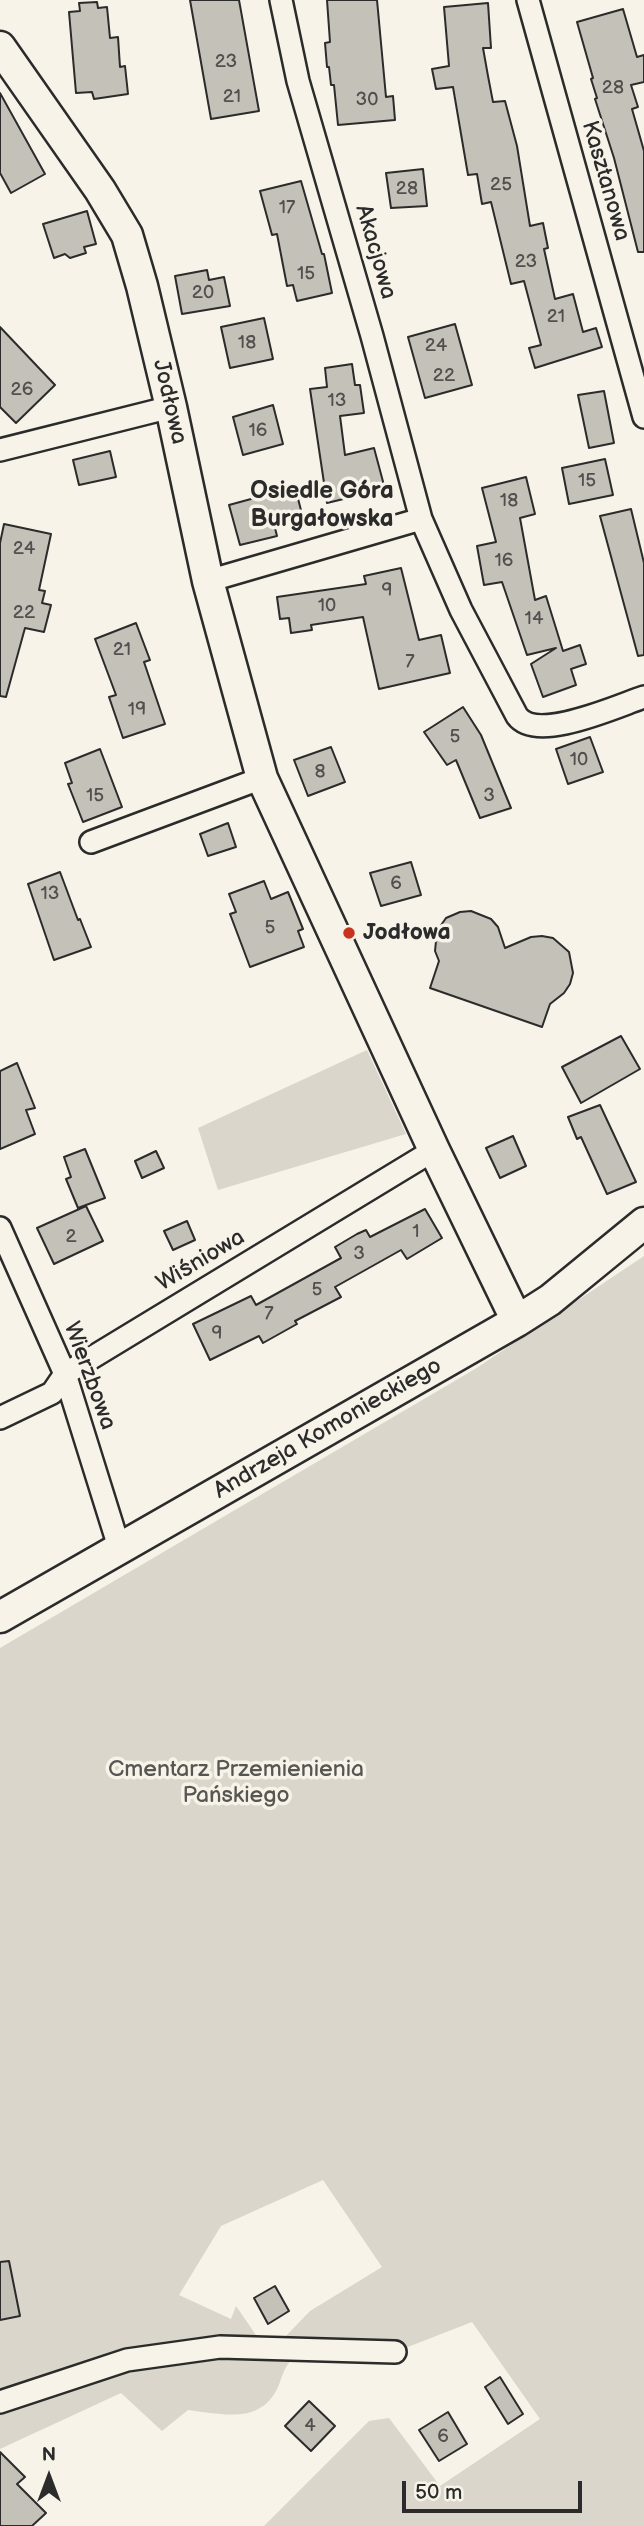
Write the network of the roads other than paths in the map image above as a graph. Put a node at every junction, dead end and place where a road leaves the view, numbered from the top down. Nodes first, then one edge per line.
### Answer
1 (281, 0) edge
2 (527, 0) edge
3 (0, 47) edge
4 (171, 407) junction
5 (644, 417) edge
6 (0, 450) edge
7 (421, 519) junction
8 (208, 581) junction
9 (644, 697) edge
10 (262, 778) junction
11 (92, 842) dead end
12 (434, 1150) junction
13 (644, 1223) edge
14 (0, 1228) edge
15 (517, 1321) junction
16 (65, 1374) junction
17 (0, 1418) edge
18 (119, 1547) junction
19 (0, 1617) edge
20 (396, 2352) dead end
21 (0, 2402) edge

1 - 7 street, Akacjowa
2 - 5 street, Kasztanowa
3 - 4 street, Jodłowa
4 - 6 street
4 - 8 street, Jodłowa
7 - 8 street
7 - 9 street, Akacjowa
8 - 10 street, Jodłowa
10 - 11 street
10 - 12 street, Jodłowa
12 - 15 street, Jodłowa
12 - 16 street, Wiśniowa
13 - 15 street, Andrzeja Komonieckiego
14 - 16 street, Wierzbowa
15 - 18 street, Andrzeja Komonieckiego
16 - 17 street, Wiśniowa
16 - 18 street, Wierzbowa
18 - 19 street, Andrzeja Komonieckiego
20 - 21 street

